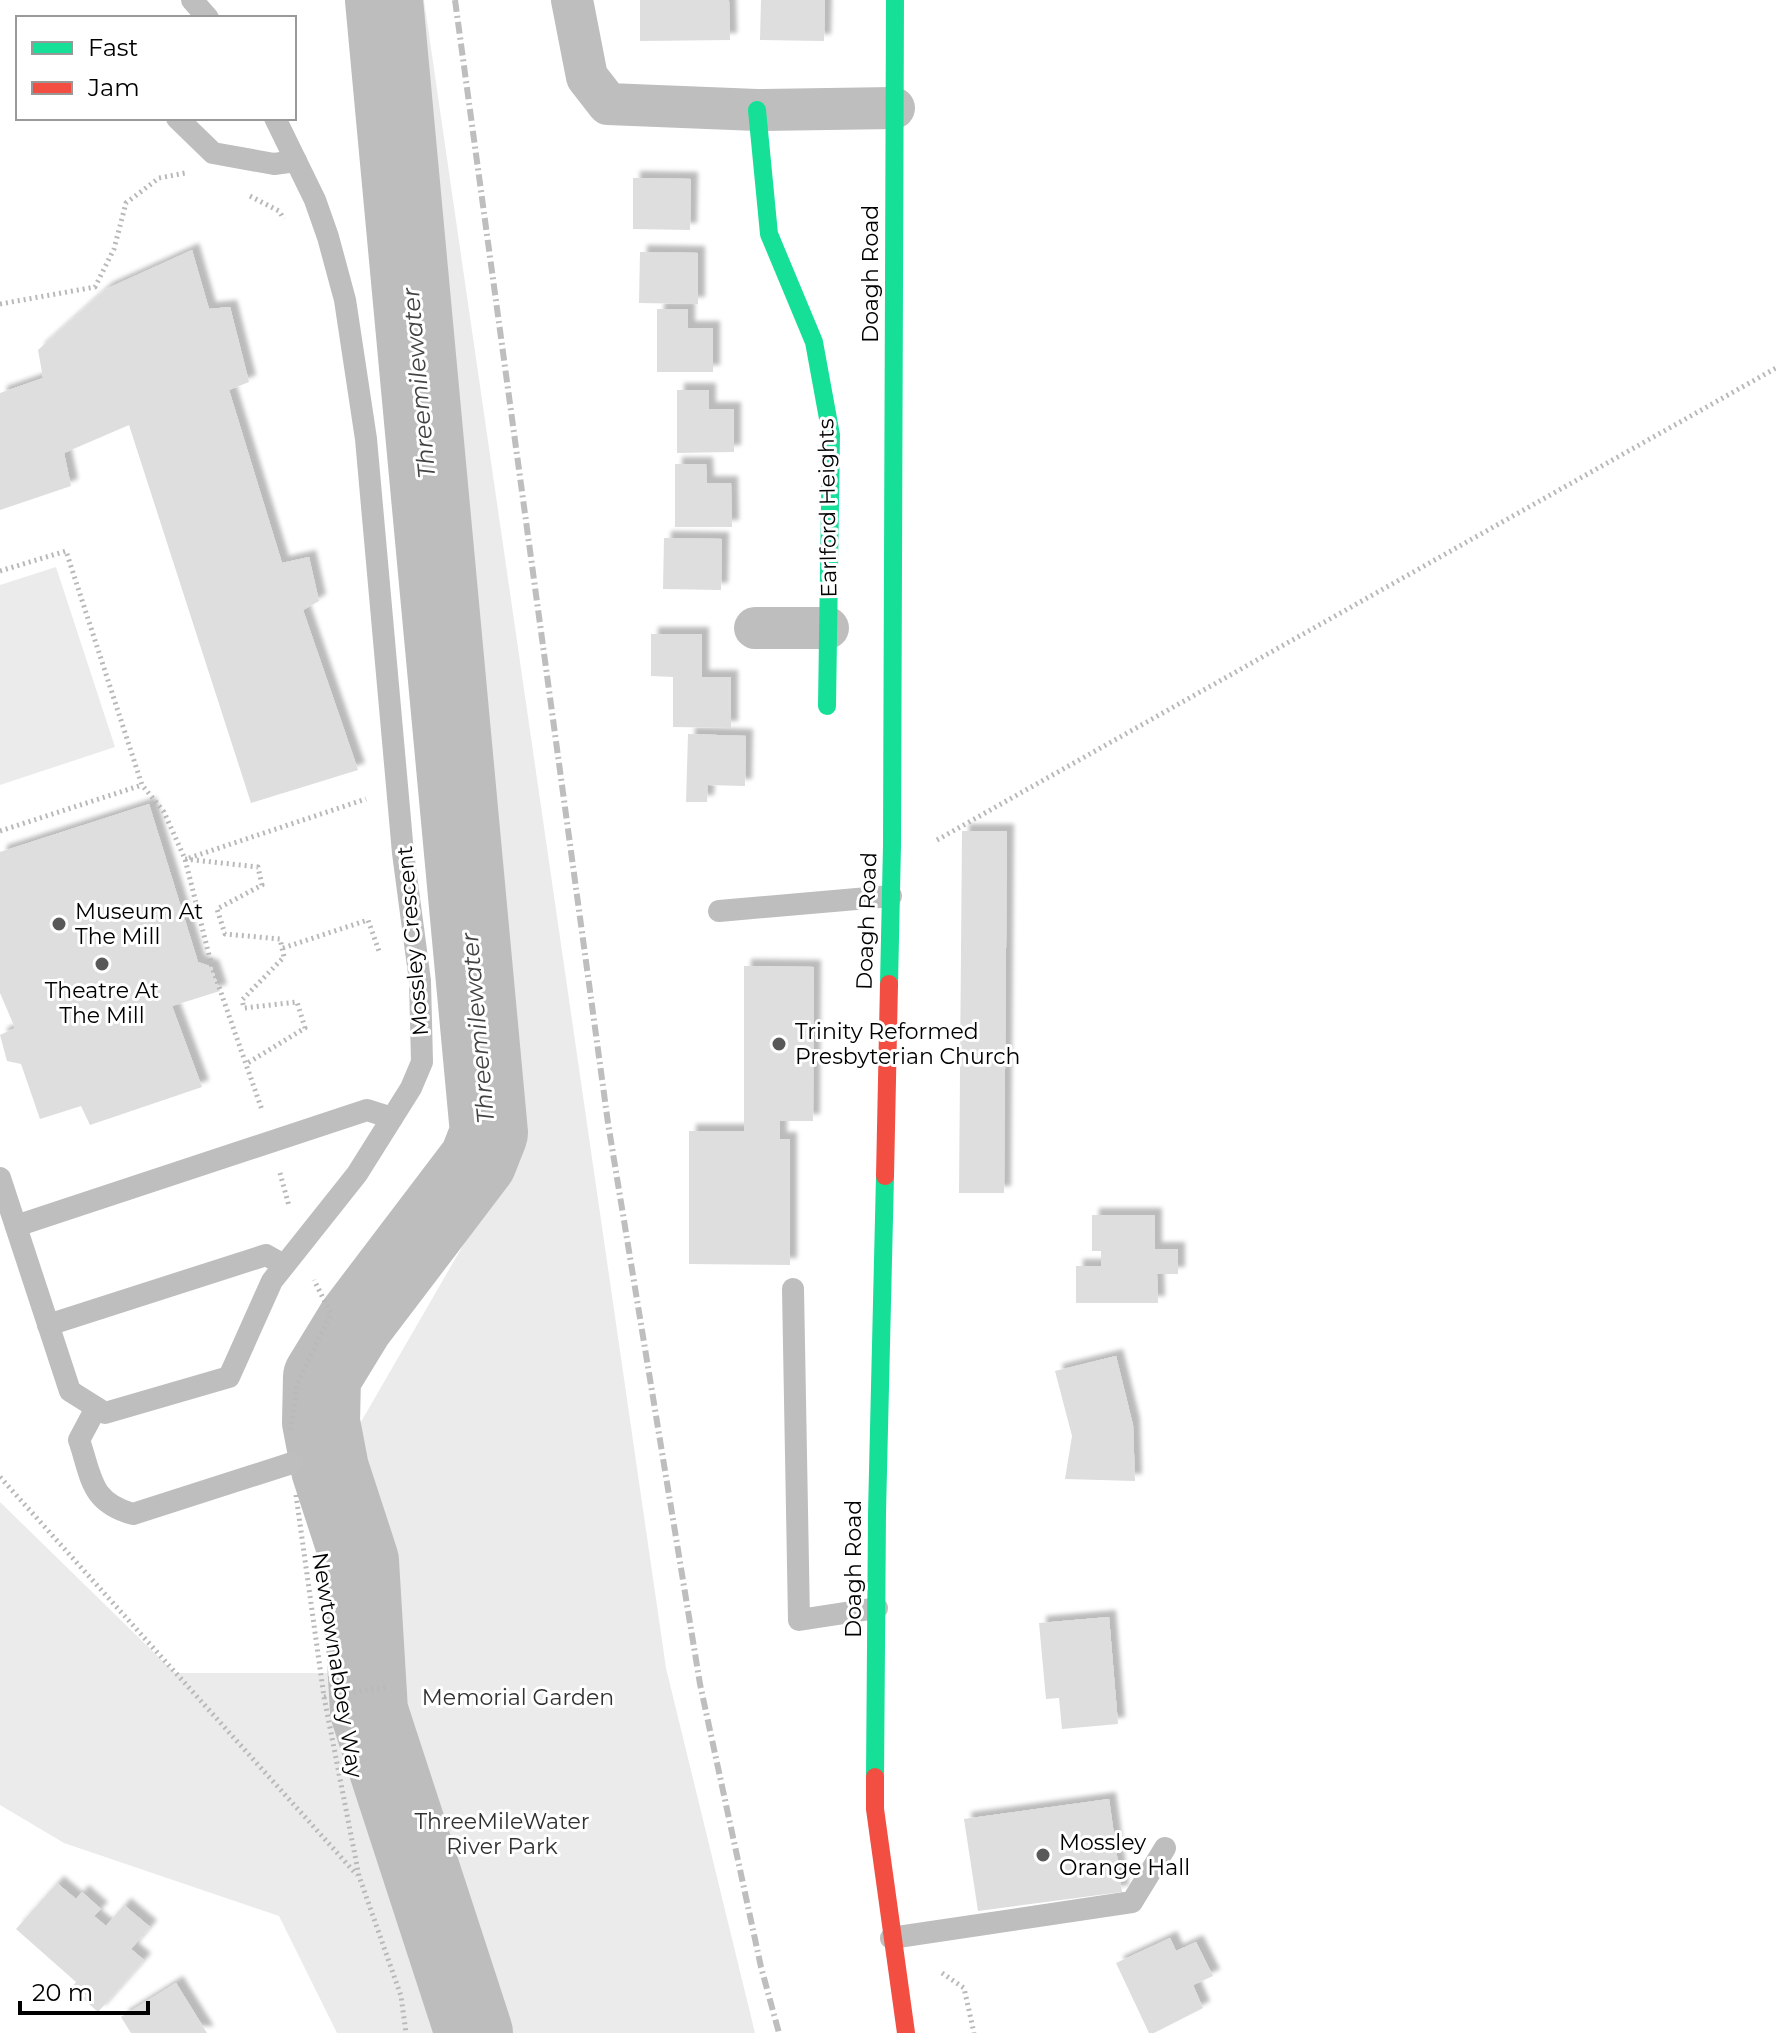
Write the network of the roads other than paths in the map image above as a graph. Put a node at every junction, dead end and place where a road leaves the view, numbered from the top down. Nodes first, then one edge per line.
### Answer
1 (572, 0) edge
2 (895, 0) edge
3 (894, 108) junction
4 (757, 110) junction
5 (179, 120) edge
6 (276, 120) edge
7 (296, 161) junction
8 (755, 628) dead end
9 (828, 628) junction
10 (827, 706) dead end
11 (891, 896) junction
12 (719, 911) dead end
13 (392, 1118) junction
14 (0, 1178) edge
15 (16, 1226) junction
16 (284, 1265) junction
17 (793, 1289) dead end
18 (48, 1325) junction
19 (96, 1408) junction
20 (292, 1463) road end
21 (877, 1608) junction
22 (1165, 1848) dead end
23 (891, 1938) junction
24 (906, 2033) edge

1 - 4 street
2 - 3 main road, Doagh Road
3 - 4 street
3 - 11 main road, Doagh Road
4 - 9 main road, Earlford Heights
5 - 7 lane
6 - 7 lane, Mossley Crescent
7 - 13 lane, Mossley Crescent
8 - 9 street, Earlford Heights
9 - 10 main road, Earlford Heights
11 - 12 lane
11 - 21 main road, Doagh Road
13 - 15 lane
13 - 16 lane, Mossley Crescent
14 - 15 lane
15 - 18 lane
16 - 18 lane
16 - 19 lane, Mossley Crescent
17 - 21 lane
18 - 19 lane
19 - 20 lane
21 - 23 main road, Doagh Road
22 - 23 lane
23 - 24 main road, Doagh Road

